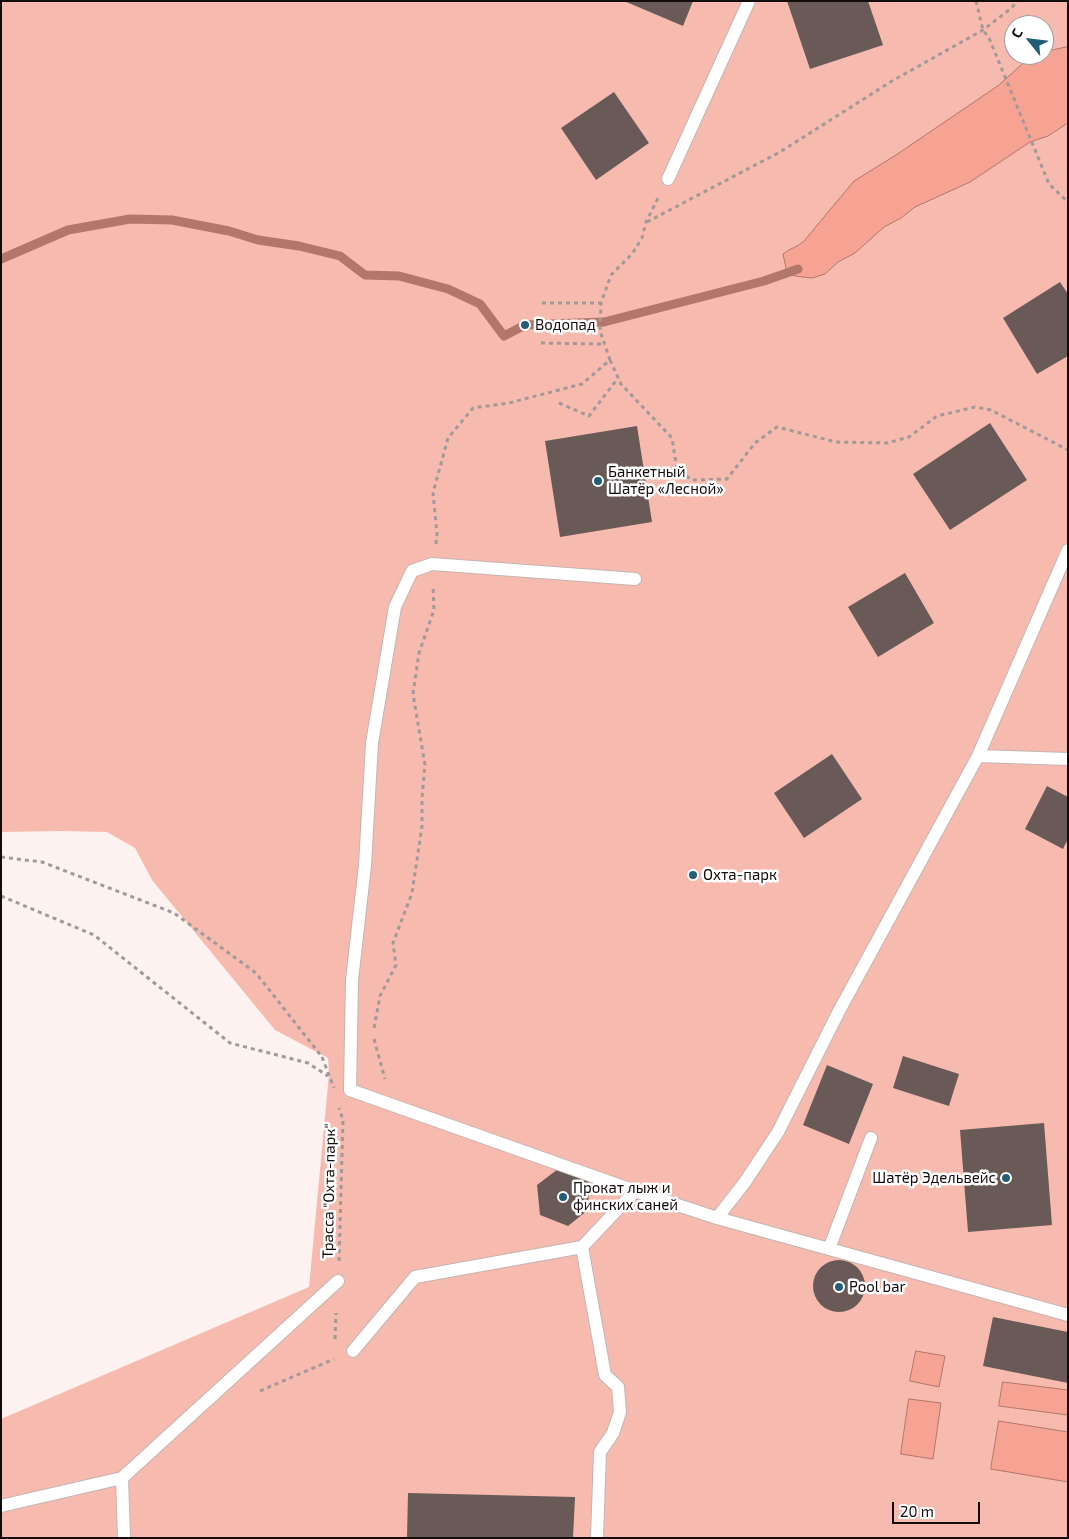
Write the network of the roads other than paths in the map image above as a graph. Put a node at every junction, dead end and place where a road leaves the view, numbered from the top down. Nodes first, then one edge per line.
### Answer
1 (749, 1) edge
2 (668, 179) road end
3 (1068, 550) edge
4 (635, 578) dead end
5 (978, 756) junction
6 (1068, 758) edge
7 (871, 1138) dead end
8 (635, 1191) junction
9 (717, 1218) junction
10 (582, 1247) junction
11 (829, 1249) junction
12 (338, 1281) road end
13 (1068, 1315) edge
14 (353, 1351) road end
15 (122, 1478) junction
16 (1, 1506) edge
17 (124, 1538) edge
18 (597, 1538) edge

1 - 2 lane
3 - 5 lane
4 - 8 lane
5 - 6 lane
5 - 9 lane
7 - 11 lane
8 - 9 lane
8 - 10 lane
9 - 11 lane
10 - 14 lane
10 - 18 lane
11 - 13 lane
12 - 15 lane
15 - 16 lane
15 - 17 lane

